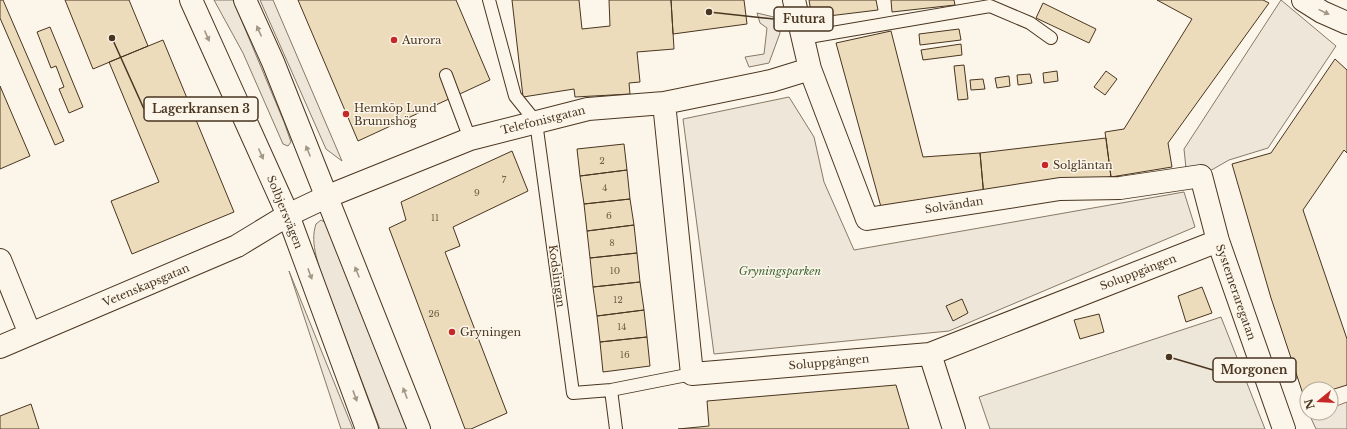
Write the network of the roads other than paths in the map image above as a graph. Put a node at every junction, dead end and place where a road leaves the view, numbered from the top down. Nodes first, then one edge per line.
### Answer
1 (191, 0) edge
2 (245, 0) edge
3 (489, 0) edge
4 (794, 0) edge
5 (1303, 0) edge
6 (1347, 23) edge
7 (803, 38) junction
8 (1051, 38) dead end
9 (810, 69) junction
10 (446, 75) dead end
11 (664, 103) junction
12 (536, 122) junction
13 (470, 139) junction
14 (1201, 176) joint
15 (326, 197) junction
16 (288, 215) junction
17 (1218, 241) junction
18 (0, 260) edge
19 (30, 334) junction
20 (0, 347) edge
21 (930, 354) junction
22 (692, 374) junction
23 (611, 390) junction
24 (367, 429) edge
25 (419, 429) edge
26 (616, 429) edge
27 (954, 429) edge
28 (1284, 429) edge

1 -> 16 street, Solbjersvägen
15 -> 2 street
3 - 12 lane
4 - 7 street
5 -> 6 street
7 - 8 lane
7 - 9 street
9 - 11 street, Telefonistgatan
9 - 14 street, Solvändan
10 - 13 lane
11 - 12 street, Telefonistgatan
11 - 22 street
12 - 13 street, Telefonistgatan
12 - 23 lane, Kodslingan
13 - 15 street, Telefonistgatan
14 - 17 street, Systemeraregatan
15 - 16 street, Telefonistgatan
25 -> 15 street
16 - 19 street, Vetenskapsgatan
16 -> 24 street, Solbjersvägen
17 - 21 street, Soluppgången
17 - 28 street, Systemeraregatan
18 - 19 street
19 - 20 street, Vetenskapsgatan
21 - 22 street, Soluppgången
21 - 27 street
22 - 23 lane, Kodslingan
23 - 26 lane

